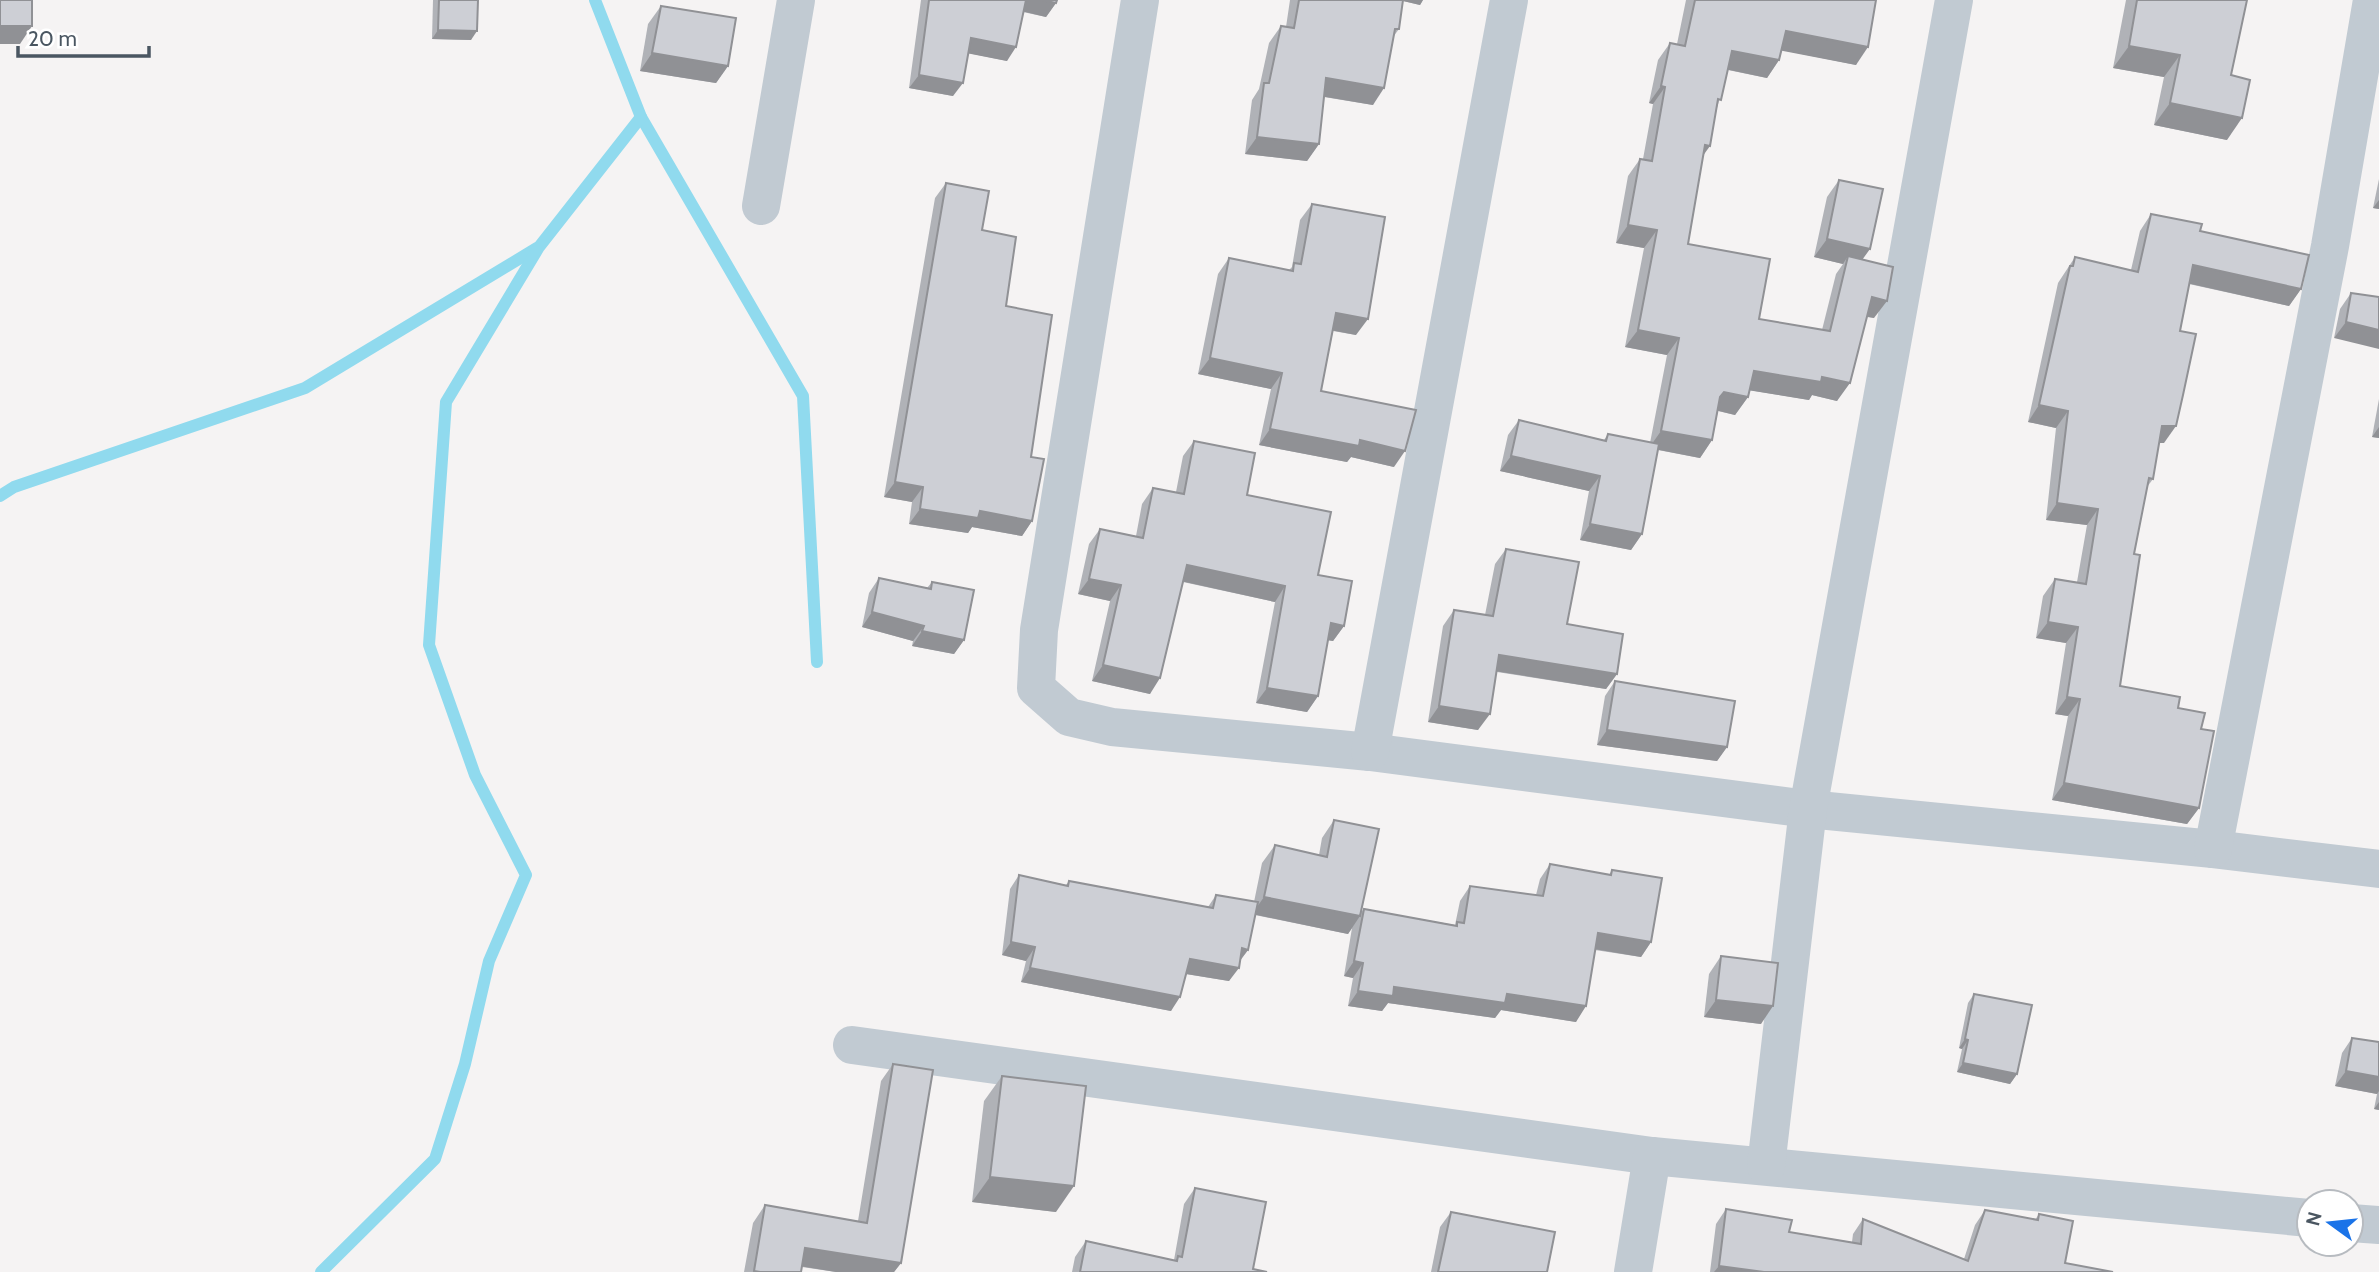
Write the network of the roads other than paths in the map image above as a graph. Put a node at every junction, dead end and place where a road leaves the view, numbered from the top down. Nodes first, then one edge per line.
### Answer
1 (796, 0) edge
2 (1140, 0) edge
3 (1509, 0) edge
4 (1955, 0) edge
5 (2372, 0) edge
6 (761, 206) dead end
7 (1370, 752) junction
8 (1808, 809) junction
9 (2213, 849) junction
10 (2379, 869) edge
11 (852, 1045) dead end
12 (1652, 1156) junction
13 (1766, 1166) junction
14 (2295, 1218) edge
15 (1633, 1272) edge

1 - 6 street
2 - 7 street
3 - 7 street
4 - 8 street
5 - 9 street
7 - 8 street
8 - 9 street
8 - 13 street
9 - 10 street
11 - 12 street
12 - 13 street
12 - 15 street
13 - 14 street

